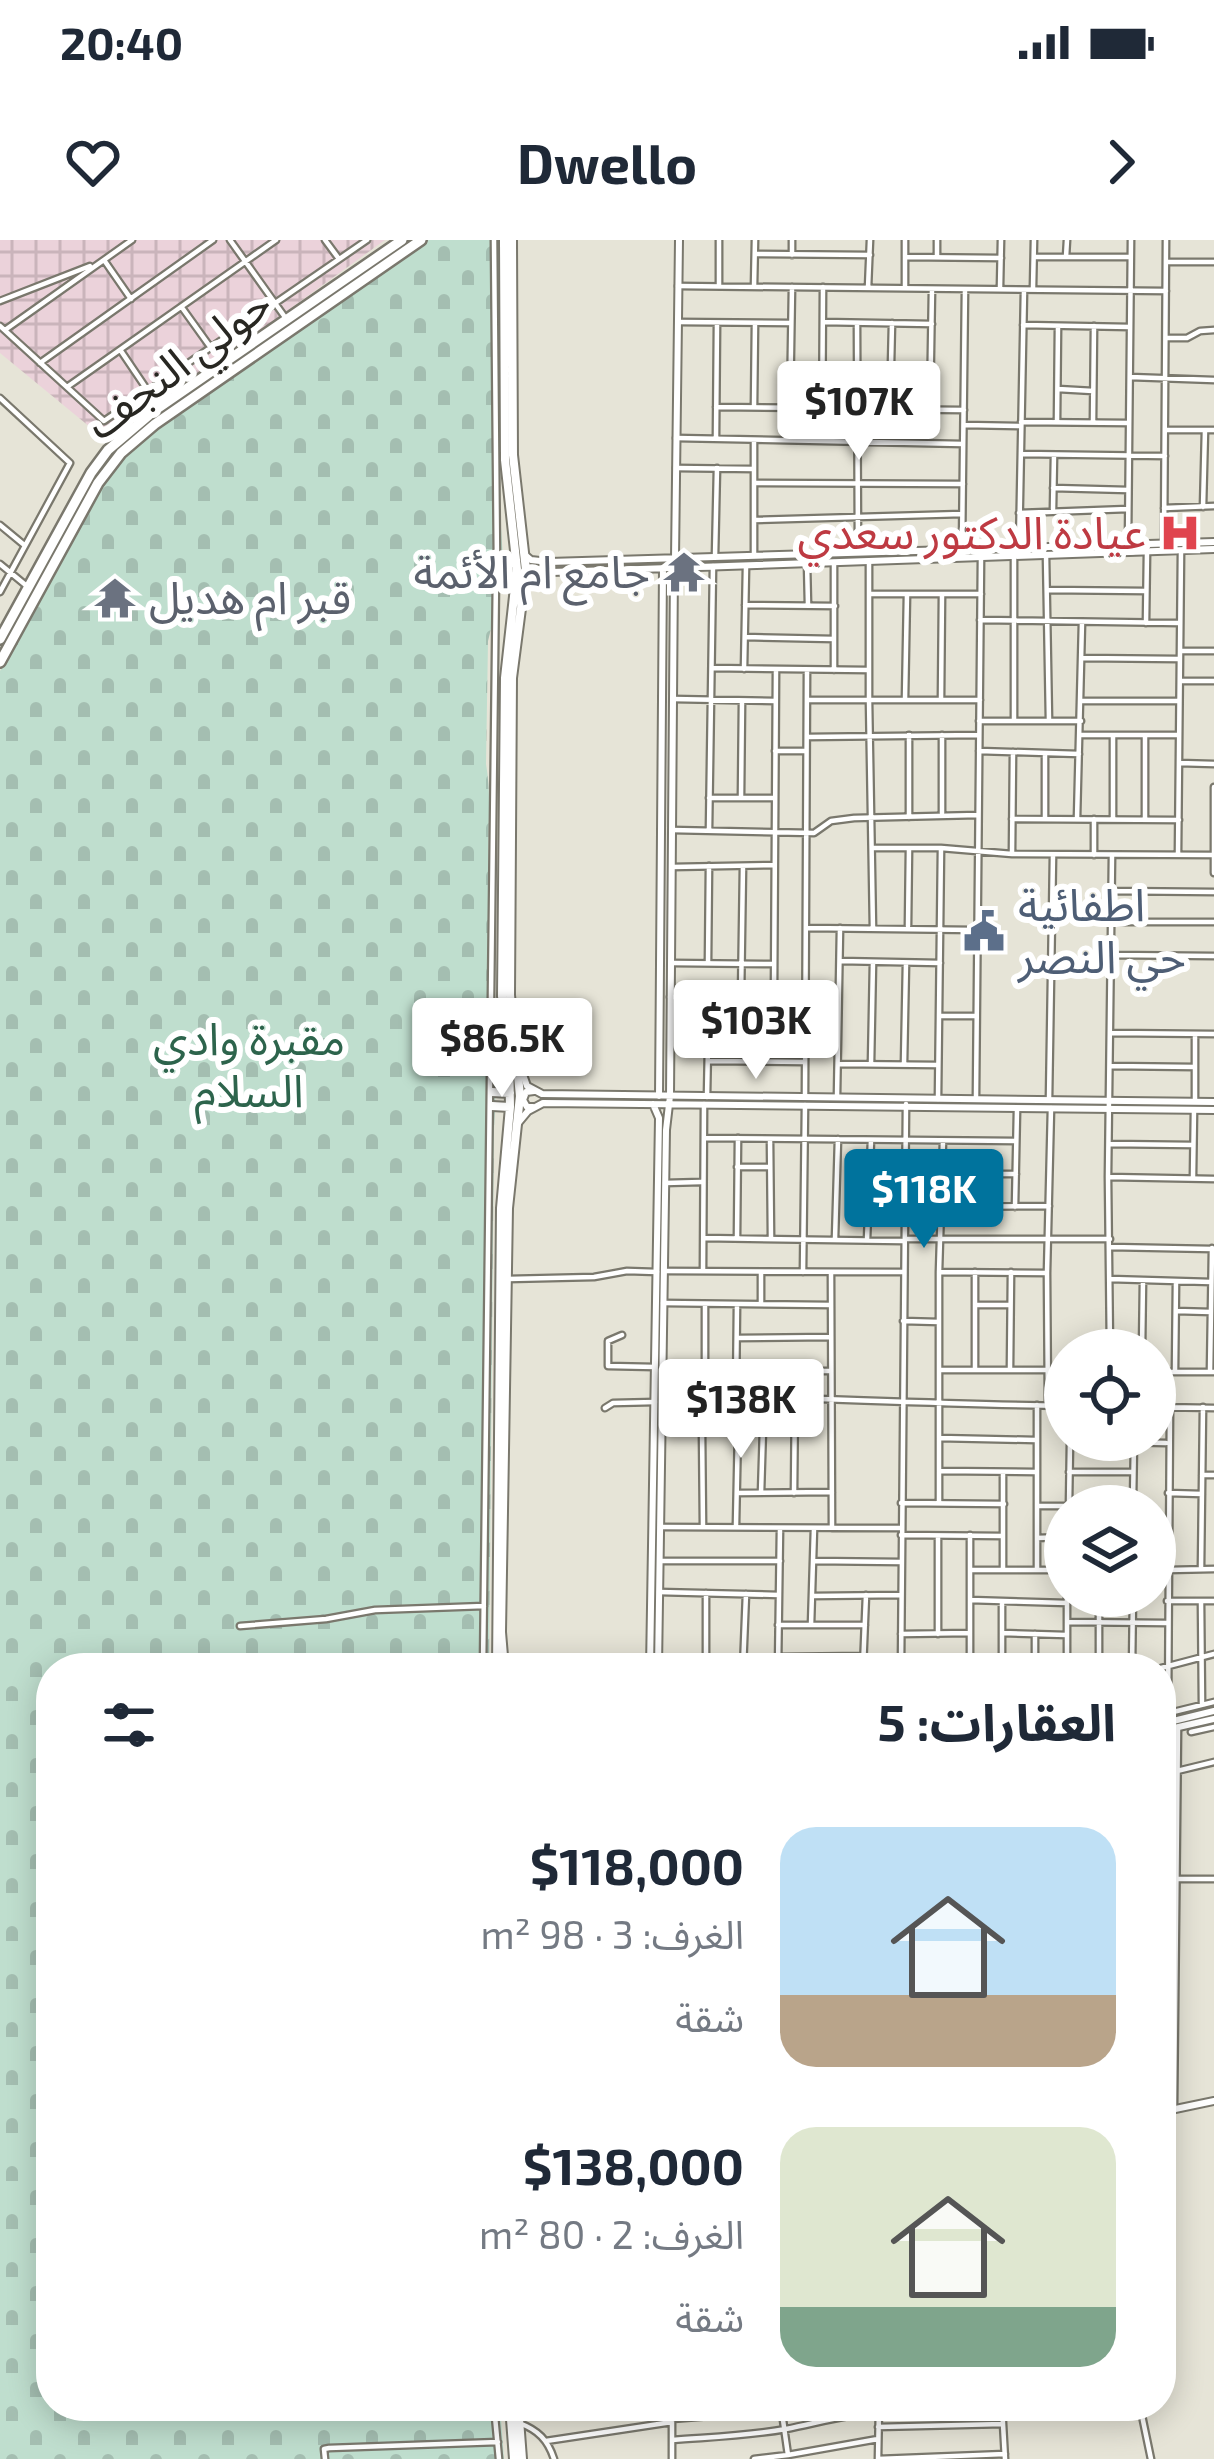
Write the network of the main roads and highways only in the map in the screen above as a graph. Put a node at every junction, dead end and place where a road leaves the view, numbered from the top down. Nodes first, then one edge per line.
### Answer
1 (403, 240) edge
2 (421, 240) edge
3 (508, 240) edge
4 (389, 244) edge
5 (198, 387) junction
6 (185, 397) junction
7 (521, 557) junction
8 (521, 580) junction
9 (0, 639) edge
10 (0, 662) edge
11 (511, 1038) junction
12 (492, 1092) road end
13 (510, 1093) junction
14 (492, 1106) road end
15 (510, 1107) junction
16 (508, 1165) junction
17 (506, 1183) junction
18 (500, 1653) edge
19 (500, 1653) edge
20 (515, 2421) edge
21 (518, 2421) edge
22 (518, 2459) edge

1 - 4 main road, حولي النجف
2 - 5 main road, حولي النجف
3 - 7 main road
4 - 5 main road, حولي النجف
5 - 6 main road, حولي النجف
6 - 9 main road, حولي النجف
6 - 10 main road, حولي النجف
7 - 8 main road
7 - 8 main road
8 - 11 main road
11 - 13 main road
11 - 16 main road
12 - 13 main road
13 - 15 main road
14 - 15 main road
15 - 16 main road
16 - 17 main road
17 - 18 main road
17 - 19 main road
20 - 22 main road
21 - 22 main road

